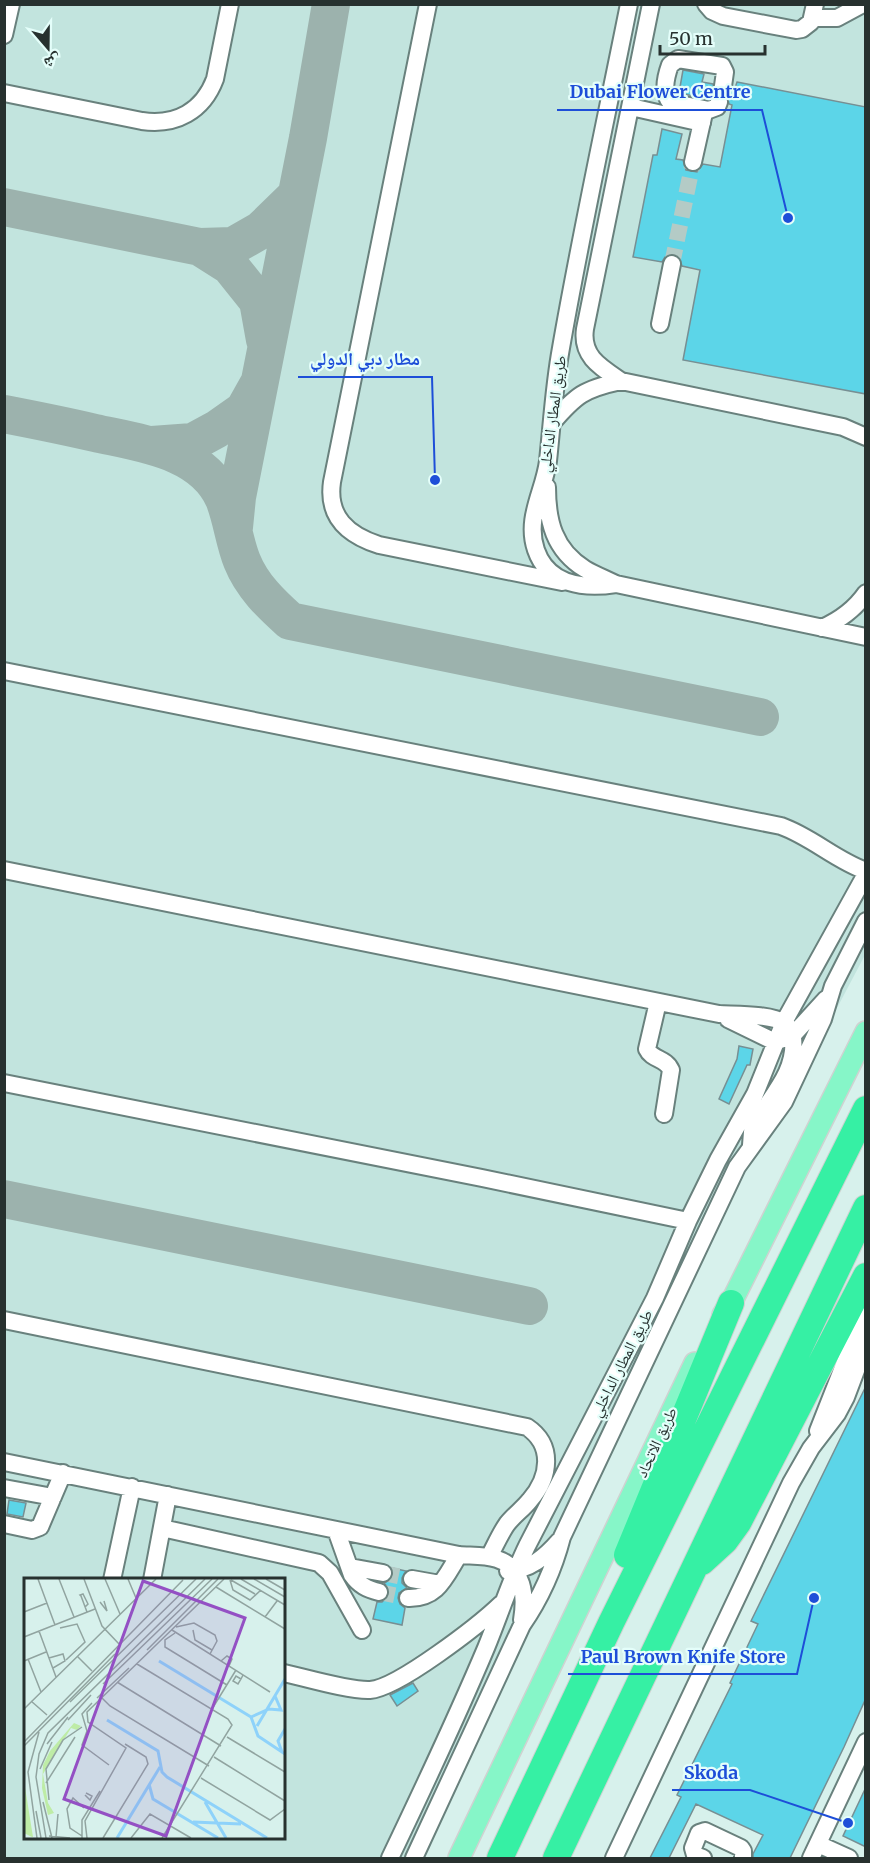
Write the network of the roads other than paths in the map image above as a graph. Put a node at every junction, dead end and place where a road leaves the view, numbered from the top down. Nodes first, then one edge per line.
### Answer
1 (11, 4) edge
2 (230, 4) edge
3 (428, 4) edge
4 (629, 4) edge
5 (651, 4) edge
6 (706, 4) edge
7 (863, 4) edge
8 (814, 11) edge
9 (4, 35) edge
10 (4, 93) edge
11 (630, 106) junction
12 (693, 162) tunnel mouth
13 (672, 264) tunnel mouth
14 (660, 324) dead end
15 (621, 381) junction
16 (552, 423) junction
17 (866, 437) edge
18 (548, 465) junction
19 (572, 584) junction
20 (616, 584) junction
21 (866, 592) edge
22 (822, 628) junction
23 (866, 637) edge
24 (4, 671) edge
25 (4, 870) edge
26 (866, 873) edge
27 (866, 921) edge
28 (830, 994) junction
29 (658, 1002) junction
30 (719, 1014) junction
31 (788, 1028) junction
32 (866, 1032) edge
33 (775, 1042) junction
34 (4, 1083) edge
35 (866, 1109) edge
36 (664, 1114) dead end
37 (751, 1146) junction
38 (866, 1208) edge
39 (688, 1221) junction
40 (866, 1276) edge
41 (731, 1303) junction
42 (866, 1309) edge
43 (4, 1320) edge
44 (866, 1344) edge
45 (811, 1448) junction
46 (4, 1462) edge
47 (63, 1473) junction
48 (132, 1487) junction
49 (4, 1488) edge
50 (168, 1495) junction
51 (53, 1497) junction
52 (4, 1524) edge
53 (162, 1528) junction
54 (336, 1530) junction
55 (562, 1537) junction
56 (459, 1555) junction
57 (483, 1557) junction
58 (350, 1567) junction
59 (515, 1570) junction
60 (692, 1570) junction
61 (383, 1573) tunnel mouth
62 (112, 1578) edge
63 (152, 1578) edge
64 (412, 1579) tunnel mouth
65 (440, 1584) junction
66 (379, 1592) tunnel mouth
67 (408, 1598) tunnel mouth
68 (504, 1601) junction
69 (611, 1623) junction
70 (522, 1625) junction
71 (362, 1630) dead end
72 (285, 1673) edge
73 (866, 1742) edge
74 (814, 1851) edge
75 (390, 1858) edge
76 (414, 1858) edge
77 (459, 1858) edge
78 (500, 1858) edge
79 (556, 1858) edge
80 (614, 1858) edge
81 (703, 1858) edge
82 (743, 1858) edge
83 (849, 1858) edge

1 - 9 street
2 - 10 street
3 - 19 street
4 - 16 street, طريق المطار الداخلي
5 - 11 street
6 - 8 street
7 - 8 street
11 - 12 street
11 - 15 street
13 - 14 street
15 - 16 street
15 - 17 street
16 - 18 street, طريق المطار الداخلي
18 - 19 street, طريق المطار الداخلي
18 - 20 street
19 - 20 street
20 - 22 street
21 - 22 street
22 - 23 street
24 - 26 street
25 - 29 street
26 - 31 street, طريق المطار الداخلي
27 - 28 street, طريق المطار الداخلي
28 - 31 street
28 - 37 street, طريق المطار الداخلي
29 - 30 street
29 - 36 street
30 - 31 street
30 - 33 street
31 - 33 street, طريق المطار الداخلي
31 - 37 street
32 - 41 main road, طريق الاتحاد
33 - 39 street, طريق المطار الداخلي
34 - 39 street
35 - 69 highway
37 - 55 street, طريق المطار الداخلي
38 - 60 highway
39 - 59 street, طريق المطار الداخلي
40 - 60 highway
41 - 69 highway
41 - 77 main road, طريق الاتحاد
42 - 45 street
43 - 57 street
44 - 45 street
45 - 80 street
46 - 47 street
47 - 48 street
47 - 51 street
48 - 50 street
48 - 62 street
49 - 51 street
50 - 53 street
50 - 54 street
51 - 52 street
53 - 63 street
53 - 71 street
54 - 56 street
54 - 58 street
55 - 59 street
55 - 70 street, طريق المطار الداخلي
56 - 57 street
56 - 65 street
57 - 59 street
58 - 61 street
58 - 66 street
59 - 68 street, طريق المطار الداخلي
59 - 70 street
60 - 79 highway
64 - 65 street
65 - 67 street
68 - 72 street
68 - 75 street, طريق المطار الداخلي
69 - 78 highway
70 - 76 street, طريق المطار الداخلي
73 - 74 street
74 - 83 street
81 - 82 street

